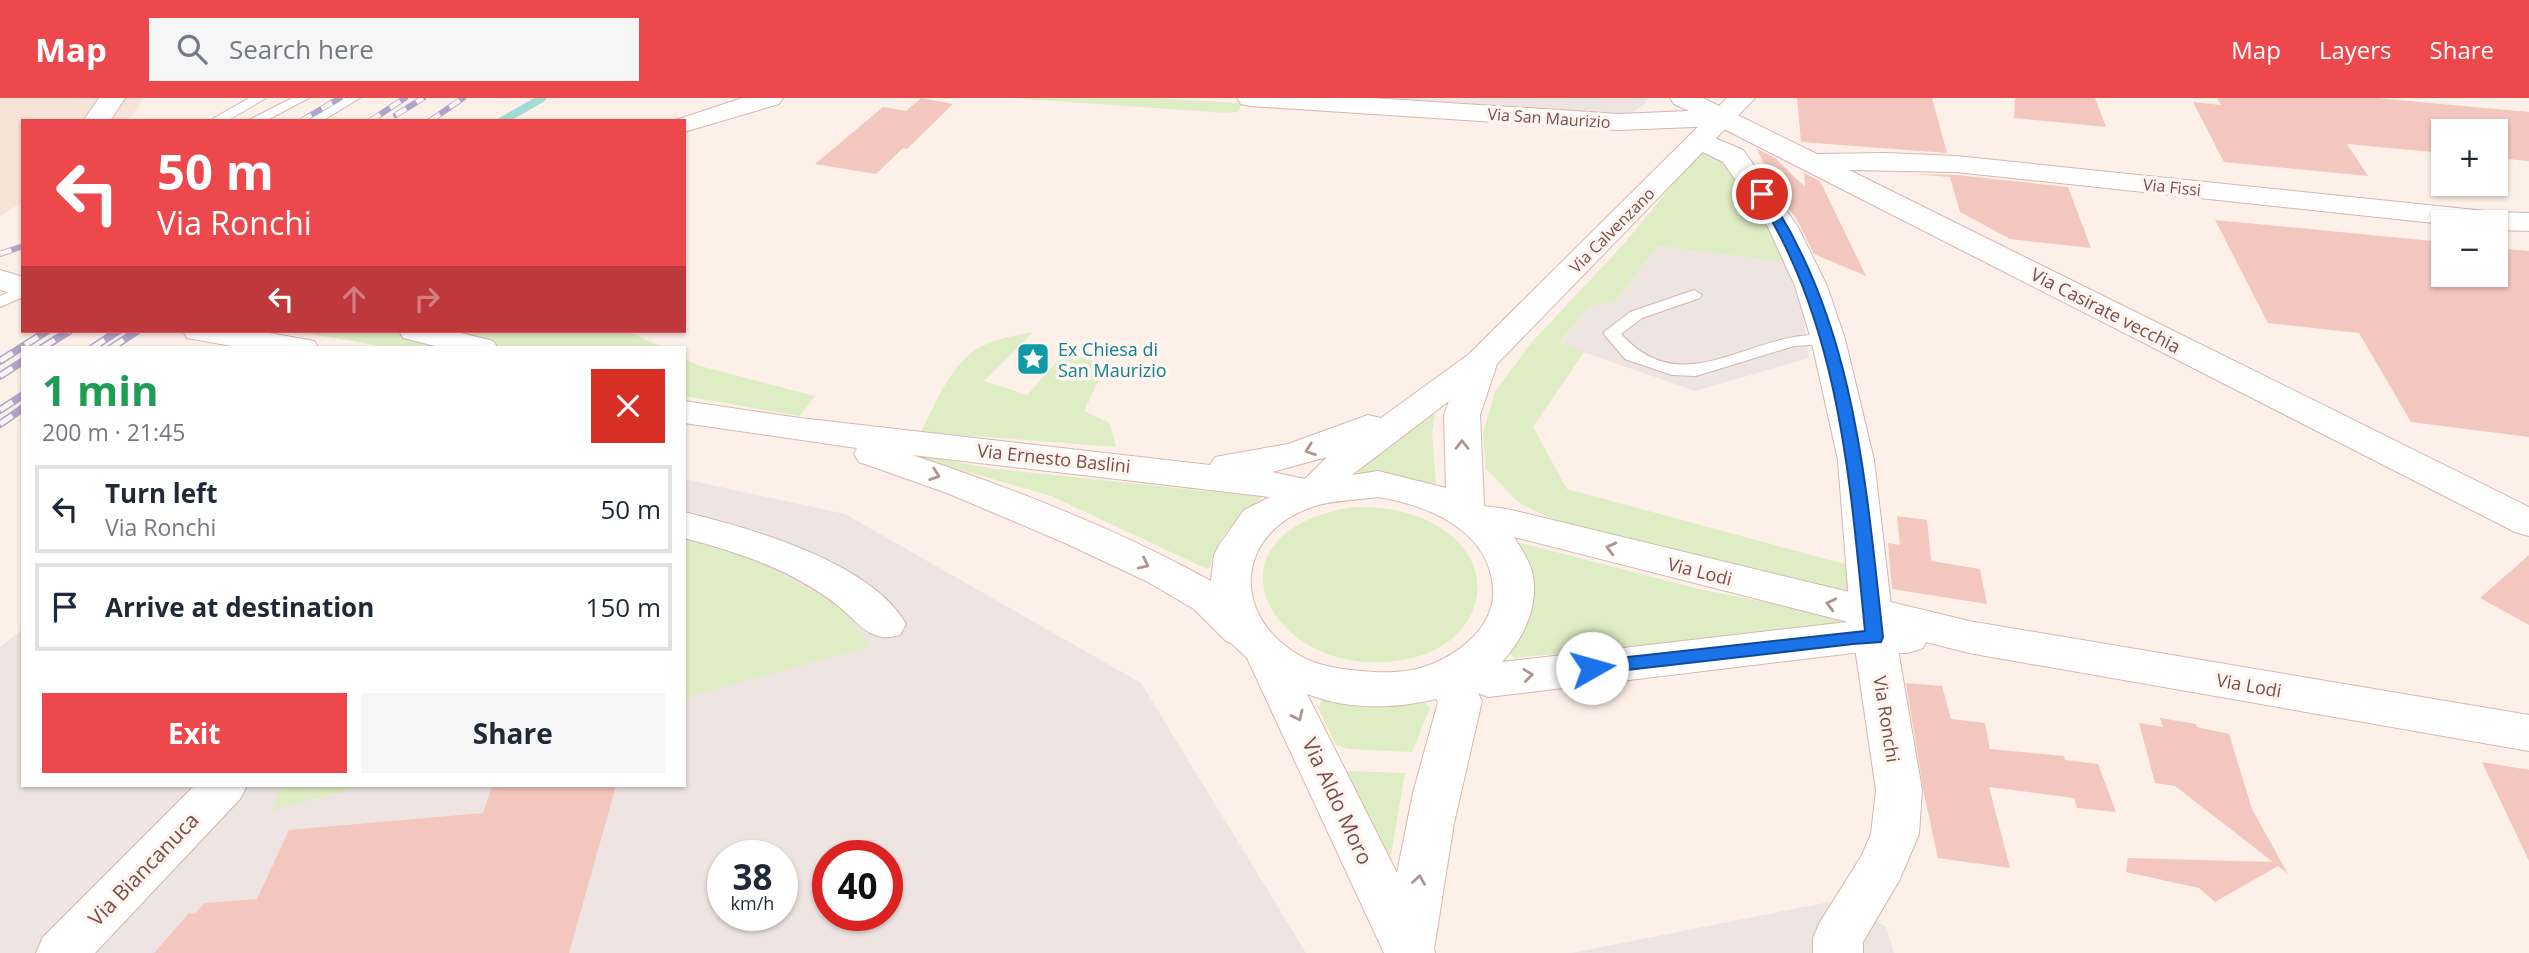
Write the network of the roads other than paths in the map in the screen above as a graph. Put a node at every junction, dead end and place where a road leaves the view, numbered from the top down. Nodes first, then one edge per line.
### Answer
1 (113, 98) edge
2 (258, 98) edge
3 (302, 98) edge
4 (353, 98) edge
5 (770, 98) edge
6 (1250, 98) edge
7 (1683, 98) edge
8 (97, 119) edge
9 (220, 119) edge
10 (258, 119) edge
11 (316, 119) edge
12 (1722, 119) edge
13 (686, 123) edge
14 (1815, 162) junction
15 (1747, 172) junction
16 (2529, 222) edge
17 (0, 279) edge
18 (21, 289) edge
19 (21, 291) edge
20 (1694, 295) dead end
21 (0, 302) edge
22 (211, 333) edge
23 (423, 333) edge
24 (1828, 339) junction
25 (290, 346) edge
26 (473, 346) edge
27 (1481, 361) junction
28 (1440, 393) junction
29 (686, 412) edge
30 (800, 430) junction
31 (1164, 471) junction
32 (1312, 491) junction
33 (1468, 515) junction
34 (2529, 523) edge
35 (686, 526) edge
36 (885, 624) dead end
37 (1873, 626) junction
38 (1259, 647) junction
39 (1453, 675) junction
40 (2529, 733) edge
41 (223, 787) edge
42 (1410, 951) edge
43 (61, 953) edge
44 (1838, 953) edge

1 - 8 street
2 - 9 lane
3 - 10 lane
4 - 11 lane
5 - 13 street
6 - 12 street, Via San Maurizio
7 - 12 street, Via Casirate vecchia
12 - 14 street, Via Casirate vecchia
12 - 15 street, Via Ronchi
12 - 27 street, Via Calvenzano
14 - 15 street, Via Fissi
14 - 16 street, Via Fissi
14 - 34 street, Via Casirate vecchia
15 - 24 street, Via Ronchi
17 - 18 street
19 - 21 lane
20 - 24 lane
22 - 25 street
23 - 26 street
24 - 37 street, Via Ronchi
27 - 28 street, Via Calvenzano
33 -> 27 street, Via Calvenzano
28 -> 31 street
28 - 32 street, Via Calvenzano
29 - 30 street, Via Ernesto Baslini
30 - 31 street, Via Ernesto Baslini
30 -> 38 street, Via Ernesto Baslini
31 - 32 street, Via Ernesto Baslini
32 - 33 street
32 - 38 street
37 -> 33 street, Via Lodi
33 - 39 street
35 - 36 street
39 -> 37 street, Via Lodi
37 - 40 street, Via Lodi
37 - 44 street, Via Ronchi
38 - 39 street
38 -> 42 street, Via Aldo Moro
42 -> 39 street, Via Aldo Moro
41 - 43 street, Via Biancanuca

